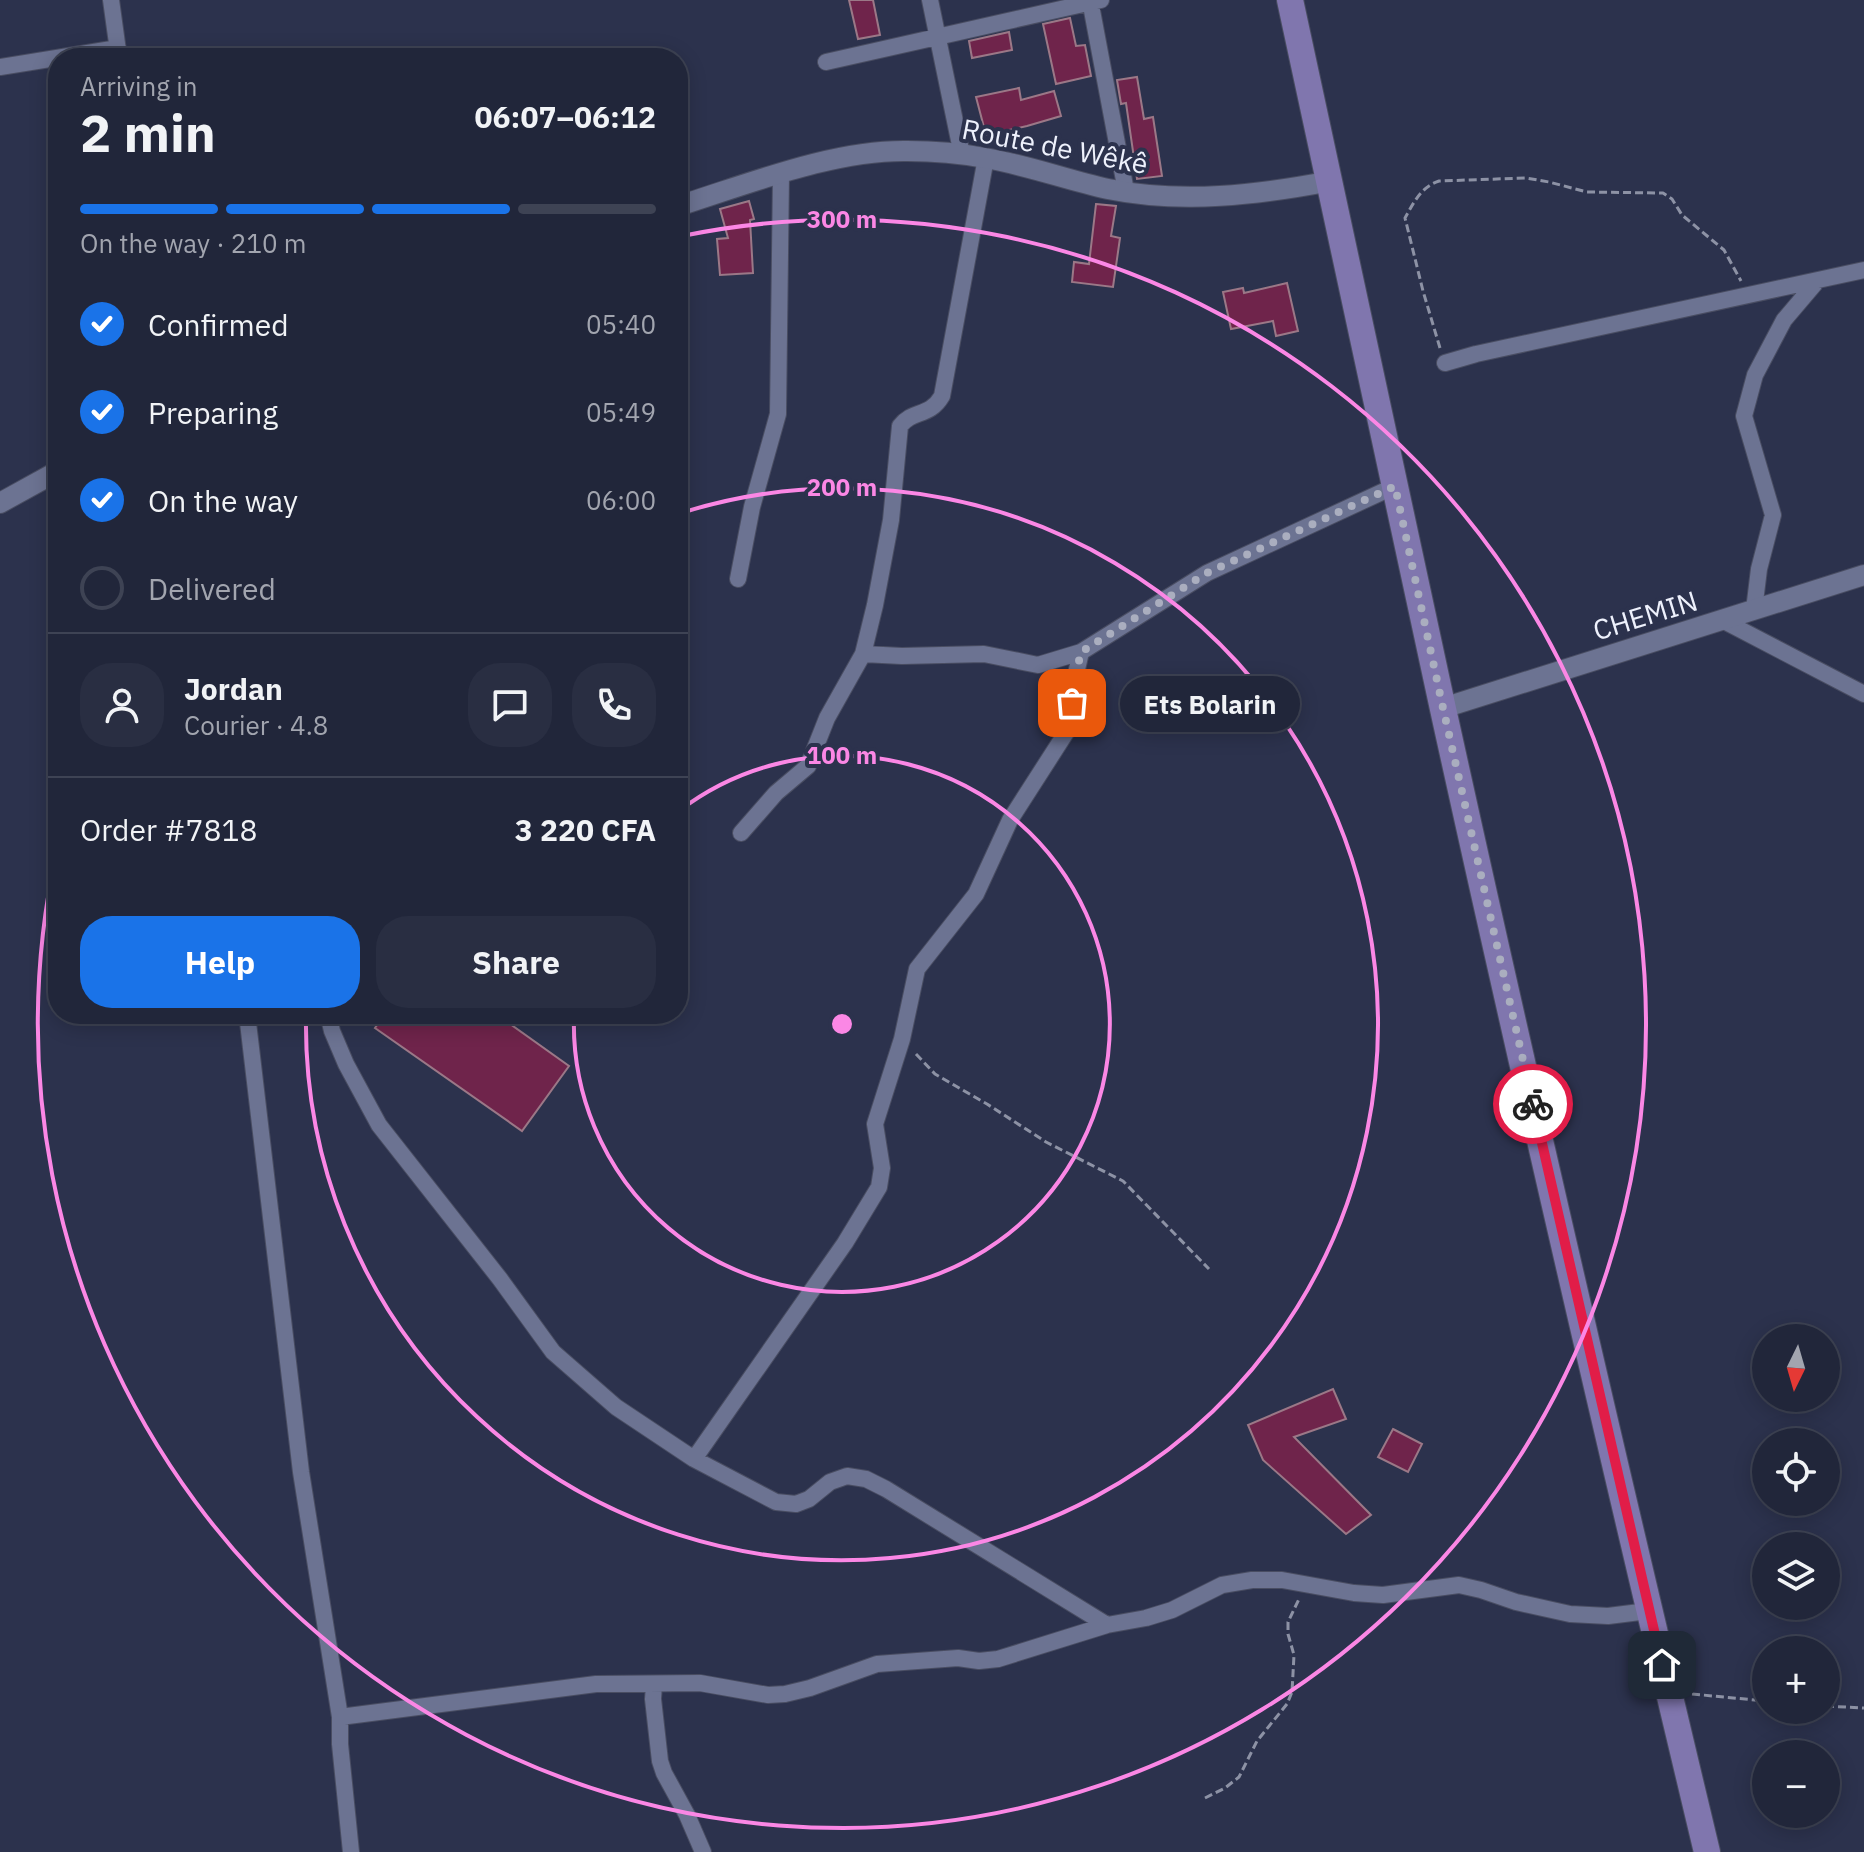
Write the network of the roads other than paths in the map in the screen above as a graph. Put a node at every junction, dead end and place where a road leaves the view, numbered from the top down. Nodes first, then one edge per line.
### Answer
1 (111, 0) edge
2 (930, 0) edge
3 (1290, 0) edge
4 (1094, 1) edge
5 (938, 37) junction
6 (117, 48) edge
7 (48, 61) edge
8 (826, 62) dead end
9 (0, 67) edge
10 (962, 155) junction
11 (986, 158) junction
12 (781, 174) junction
13 (1331, 181) junction
14 (1126, 191) junction
15 (688, 203) edge
16 (1864, 270) edge
17 (1818, 280) junction
18 (1445, 363) road end
19 (48, 477) edge
20 (1395, 486) junction
21 (0, 503) edge
22 (1864, 575) edge
23 (738, 579) dead end
24 (1754, 610) junction
25 (1722, 620) junction
26 (1081, 652) junction
27 (863, 654) junction
28 (1864, 694) edge
29 (1443, 708) junction
30 (741, 833) dead end
31 (248, 1024) edge
32 (330, 1024) edge
33 (694, 1459) junction
34 (1648, 1611) junction
35 (1107, 1625) junction
36 (654, 1685) junction
37 (340, 1717) junction
38 (351, 1852) edge
39 (703, 1852) edge
40 (1707, 1852) edge

1 - 6 street
2 - 5 street
3 - 13 highway
4 - 5 street
4 - 14 street
5 - 8 street
5 - 10 street
7 - 9 street
10 - 11 street, Route de Wêkê
10 - 12 street, Route de Wêkê
11 - 14 street, Route de Wêkê
11 - 27 street
12 - 15 street, Route de Wêkê
12 - 23 street
13 - 14 street, Route de Wêkê
13 - 20 highway
16 - 17 street
17 - 18 street
17 - 24 street
19 - 21 street
20 - 26 street
20 - 29 highway
22 - 24 street, CHEMIN
24 - 25 street, CHEMIN
25 - 28 street
25 - 29 street, CHEMIN
26 - 27 street
26 - 33 street
27 - 30 street
29 - 34 highway
31 - 37 street
32 - 33 street
33 - 35 street
34 - 35 street
34 - 40 highway
35 - 36 street
36 - 37 street
36 - 39 street
37 - 38 street

